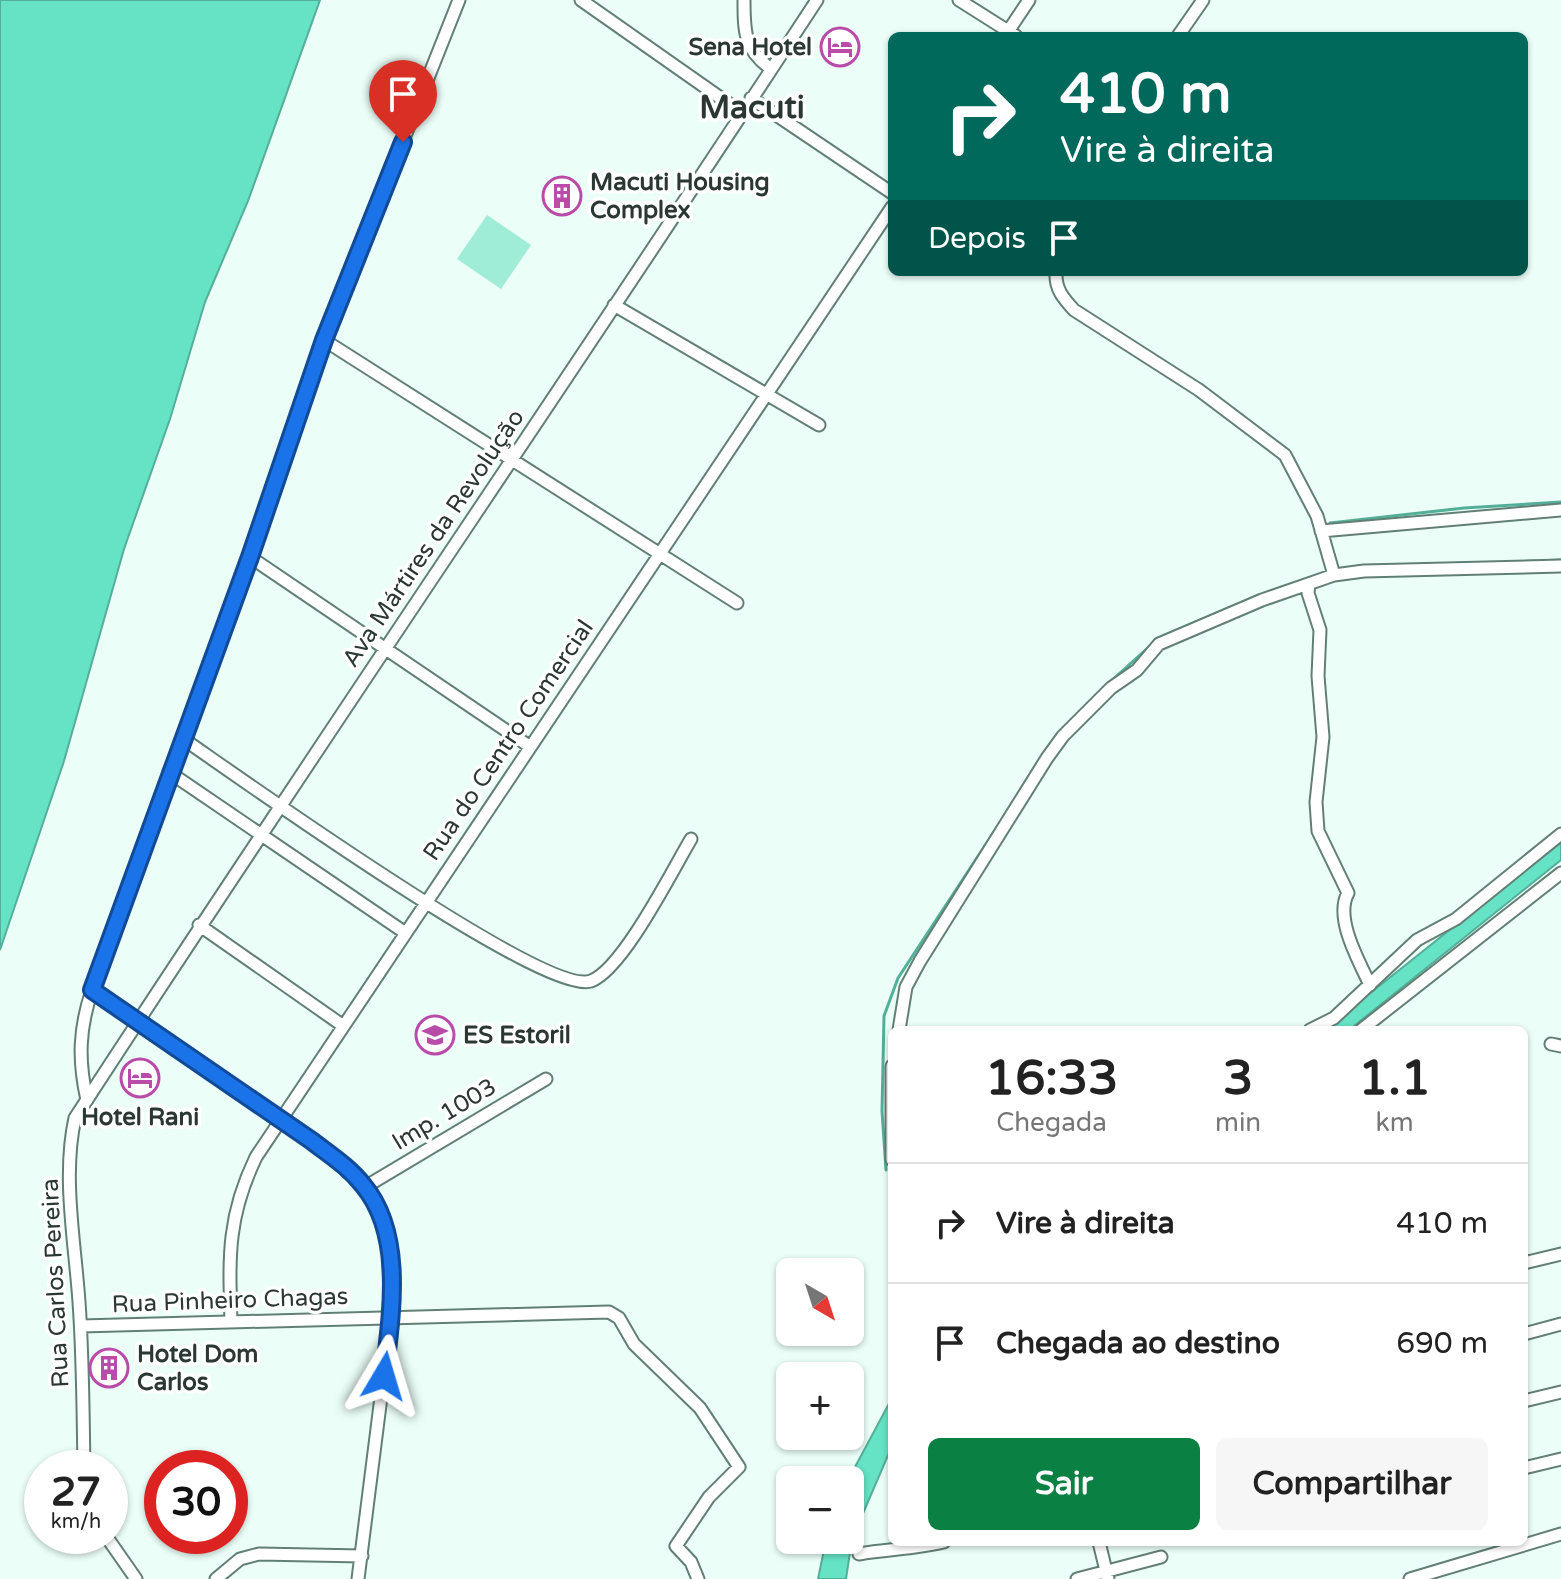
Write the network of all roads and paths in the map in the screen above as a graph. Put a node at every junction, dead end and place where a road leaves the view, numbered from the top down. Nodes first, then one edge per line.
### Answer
1 (459, 0) edge
2 (581, 0) edge
3 (744, 0) edge
4 (817, 0) edge
5 (959, 0) edge
6 (1029, 0) edge
7 (1203, 0) edge
8 (1007, 32) edge
9 (1011, 32) edge
10 (1183, 32) edge
11 (771, 69) junction
12 (751, 98) junction
13 (742, 113) junction
14 (888, 190) edge
15 (888, 213) edge
16 (1056, 276) edge
17 (614, 305) junction
18 (324, 340) junction
19 (767, 395) junction
20 (819, 425) dead end
21 (514, 459) junction
22 (1561, 510) edge
23 (1321, 531) junction
24 (250, 557) junction
25 (659, 557) junction
26 (1561, 566) edge
27 (1334, 575) junction
28 (1309, 584) junction
29 (737, 603) dead end
30 (386, 647) junction
31 (182, 738) junction
32 (529, 746) junction
33 (169, 772) junction
34 (279, 805) junction
35 (261, 833) junction
36 (1561, 834) edge
37 (691, 839) dead end
38 (1561, 873) edge
39 (426, 901) junction
40 (199, 925) junction
41 (404, 932) junction
42 (1370, 985) junction
43 (92, 990) junction
44 (135, 1021) junction
45 (342, 1025) junction
46 (900, 1026) edge
47 (1318, 1026) edge
48 (1366, 1026) edge
49 (546, 1079) dead end
50 (87, 1100) junction
51 (280, 1119) junction
52 (365, 1187) junction
53 (1561, 1254) edge
54 (1528, 1262) edge
55 (391, 1318) junction
56 (231, 1322) junction
57 (1561, 1324) edge
58 (81, 1326) junction
59 (1528, 1333) edge
60 (1561, 1392) edge
61 (1528, 1400) edge
62 (84, 1450) edge
63 (1561, 1459) edge
64 (1528, 1467) edge
65 (1561, 1534) edge
66 (1528, 1544) edge
67 (929, 1546) edge
68 (1100, 1546) edge
69 (1521, 1546) edge
70 (864, 1553) edge
71 (119, 1554) edge
72 (362, 1556) junction
73 (1161, 1557) dead end
74 (1107, 1575) edge
75 (136, 1579) edge
76 (216, 1579) edge
77 (358, 1579) edge
78 (698, 1579) edge
79 (1077, 1579) edge
80 (1410, 1579) edge

1 - 18 street
2 - 13 street
3 - 11 street
4 - 11 street, Ava Mártires da Revolução
5 - 8 street
6 - 9 street
7 - 10 street
11 - 12 street, Ava Mártires da Revolução
12 - 13 street, Ava Mártires da Revolução
12 - 14 street
13 - 17 street, Ava Mártires da Revolução
15 - 19 street, Rua do Centro Comercial
16 - 23 street
17 - 19 street
17 - 21 street, Ava Mártires da Revolução
18 - 21 street
18 - 24 street
19 - 20 street
19 - 25 street, Rua do Centro Comercial
21 - 25 street
21 - 30 street, Ava Mártires da Revolução
22 - 23 street
23 - 27 street
24 - 30 street
24 - 31 street
25 - 29 street
25 - 32 street, Rua do Centro Comercial
26 - 27 street
27 - 28 street
28 - 42 street
28 - 46 street
30 - 32 street
30 - 34 street, Ava Mártires da Revolução
31 - 33 street
31 - 34 street
32 - 39 street, Rua do Centro Comercial
33 - 35 street
33 - 43 street
34 - 35 street, Ava Mártires da Revolução
34 - 39 street
35 - 40 street, Ava Mártires da Revolução
35 - 41 street
36 - 42 street
37 - 39 street
38 - 48 street
39 - 41 street, Rua do Centro Comercial
40 - 44 street, Ava Mártires da Revolução
40 - 45 street
41 - 45 street, Rua do Centro Comercial
42 - 47 street
43 - 44 street
43 - 50 street
44 - 50 street, Ava Mártires da Revolução
44 - 51 street
45 - 51 street, Rua do Centro Comercial
49 - 52 street, Imp. 1003
50 - 58 street, Rua Carlos Pereira
51 - 52 street
51 - 56 street, Rua do Centro Comercial
52 - 55 street
53 - 54 street
55 - 56 street, Rua Pinheiro Chagas
55 - 72 street
55 - 78 street, Rua Pinheiro Chagas
56 - 58 street, Rua Pinheiro Chagas
57 - 59 street
58 - 62 street, Rua Carlos Pereira
60 - 61 street
63 - 64 street
65 - 66 street
67 - 70 street
68 - 74 street
69 - 80 street
71 - 75 street
72 - 76 street
72 - 77 street
73 - 74 street
74 - 79 street

